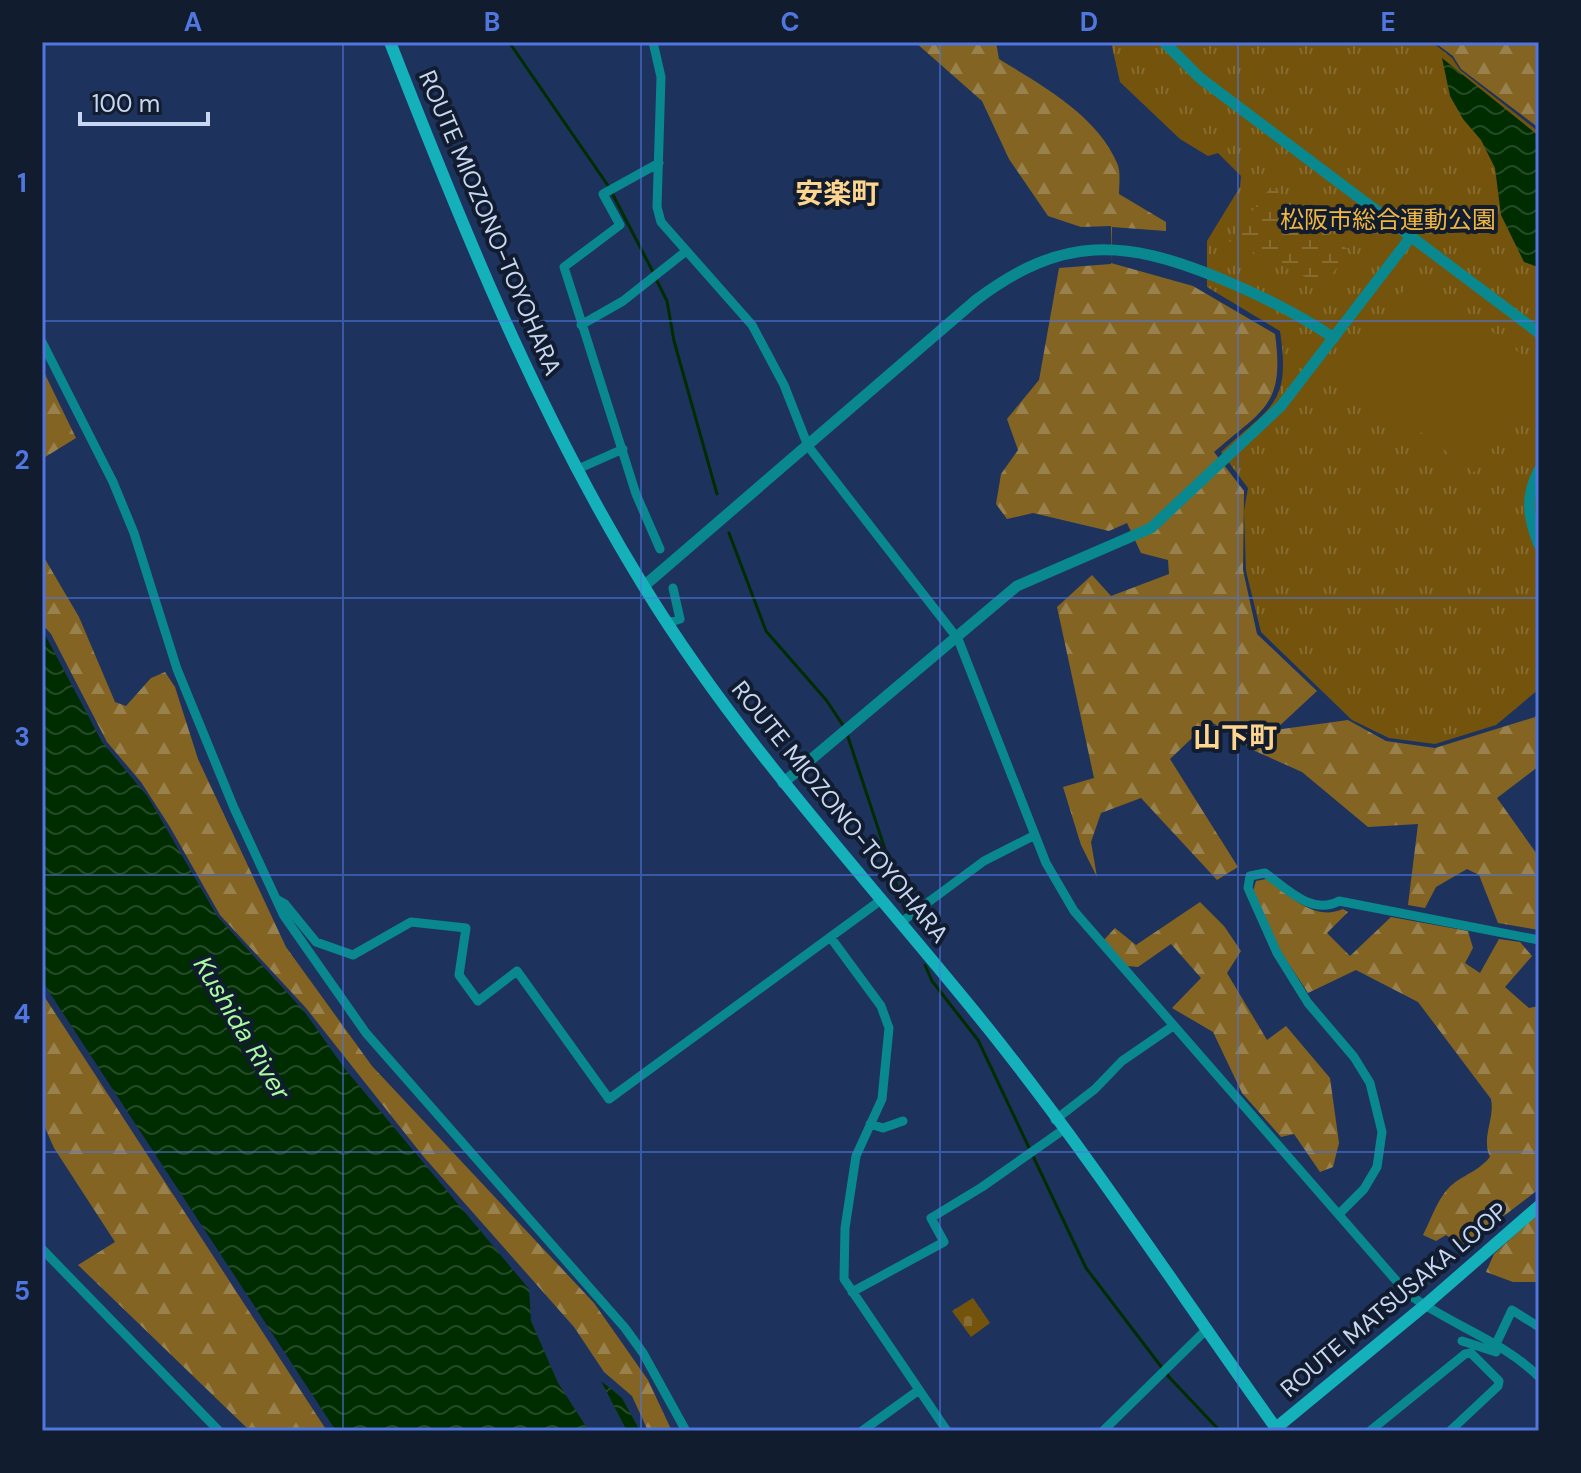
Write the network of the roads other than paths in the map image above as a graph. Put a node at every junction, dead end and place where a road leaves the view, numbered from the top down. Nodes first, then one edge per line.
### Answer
1 (390, 42) edge
2 (653, 42) edge
3 (1164, 42) edge
4 (659, 163) junction
5 (1410, 238) junction
6 (685, 252) junction
7 (581, 325) junction
8 (1539, 333) edge
9 (1334, 338) junction
10 (42, 342) edge
11 (808, 446) junction
12 (623, 449) junction
13 (578, 469) junction
14 (1539, 470) edge
15 (1539, 545) edge
16 (660, 549) dead end
17 (644, 586) junction
18 (673, 588) dead end
19 (668, 623) junction
20 (958, 639) junction
21 (783, 783) junction
22 (1035, 835) junction
23 (274, 898) junction
24 (881, 900) junction
25 (900, 923) junction
26 (831, 938) junction
27 (1539, 940) edge
28 (1173, 1026) junction
29 (903, 1121) dead end
30 (870, 1124) junction
31 (1059, 1125) junction
32 (1539, 1206) edge
33 (1340, 1213) junction
34 (42, 1249) edge
35 (852, 1292) junction
36 (1424, 1306) junction
37 (1539, 1327) edge
38 (1207, 1329) junction
39 (1462, 1341) dead end
40 (1497, 1349) junction
41 (1486, 1365) junction
42 (1539, 1377) edge
43 (919, 1390) junction
44 (1277, 1429) edge
45 (219, 1431) edge
46 (686, 1431) edge
47 (862, 1431) edge
48 (947, 1431) edge
49 (1103, 1431) edge
50 (1370, 1431) edge
51 (1450, 1431) edge

1 - 13 main road, ROUTE MIOZONO-TOYOHARA
2 - 4 street
3 - 5 street
4 - 6 street
4 - 7 street
5 - 8 street
5 - 9 street
6 - 7 street
6 - 11 street
7 - 12 street
9 - 11 street
9 - 20 street
10 - 23 street
11 - 17 street
11 - 20 street
12 - 13 street
12 - 16 street
13 - 17 main road, ROUTE MIOZONO-TOYOHARA
14 - 15 street
17 - 19 main road, ROUTE MIOZONO-TOYOHARA
18 - 19 street
19 - 21 main road, ROUTE MIOZONO-TOYOHARA
20 - 21 street
20 - 22 street
21 - 24 main road, ROUTE MIOZONO-TOYOHARA
22 - 25 street
22 - 28 street
23 - 26 street
23 - 46 street
24 - 25 main road, ROUTE MIOZONO-TOYOHARA
24 - 26 street
25 - 31 main road, ROUTE MIOZONO-TOYOHARA
26 - 30 street
27 - 33 street
28 - 31 street
28 - 33 street
29 - 30 street
30 - 35 street
31 - 35 street
31 - 38 main road, ROUTE MIOZONO-TOYOHARA
32 - 36 main road, ROUTE MATSUSAKA LOOP
33 - 36 street
34 - 45 street
35 - 43 street
36 - 40 street
36 - 44 main road, ROUTE MATSUSAKA LOOP
37 - 40 street
38 - 44 main road, ROUTE MIOZONO-TOYOHARA
38 - 49 street
39 - 40 street
40 - 41 street
40 - 42 street
41 - 50 street
41 - 51 street
43 - 47 street
43 - 48 street

